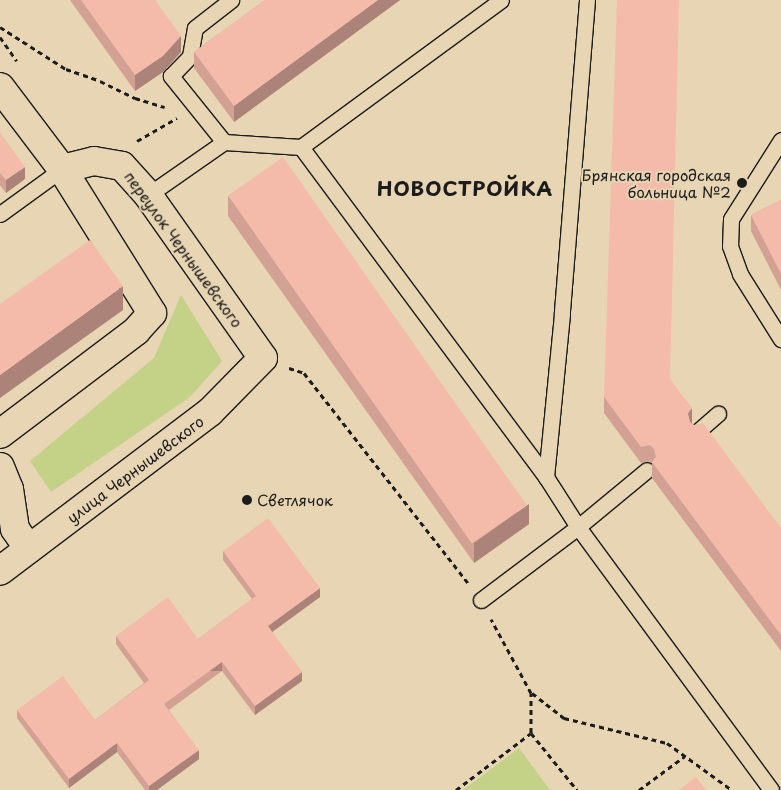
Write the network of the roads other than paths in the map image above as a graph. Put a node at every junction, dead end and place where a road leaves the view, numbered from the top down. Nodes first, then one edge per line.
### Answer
1 (232, 0) edge
2 (500, 0) edge
3 (587, 0) edge
4 (0, 87) edge
5 (781, 140) edge
6 (224, 142) junction
7 (301, 147) junction
8 (62, 169) junction
9 (148, 195) junction
10 (0, 214) edge
11 (781, 339) edge
12 (263, 358) joint
13 (718, 414) dead end
14 (697, 432) edge
15 (0, 434) edge
16 (0, 468) edge
17 (647, 470) edge
18 (546, 477) junction
19 (578, 527) junction
20 (29, 549) junction
21 (0, 572) edge
22 (481, 600) road end
23 (771, 790) edge

1 - 6 lane
2 - 7 lane
3 - 18 lane
4 - 8 street
5 - 11 lane
6 - 7 lane
6 - 9 lane
7 - 18 lane
8 - 9 street, переулок Чернышевского
8 - 10 lane
8 - 15 street
9 - 12 street, переулок Чернышевского
12 - 20 street, улица Чернышевского
13 - 14 lane
16 - 20 street
17 - 19 lane
18 - 19 lane
19 - 22 lane
19 - 23 lane
20 - 21 street, улица Чернышевского

